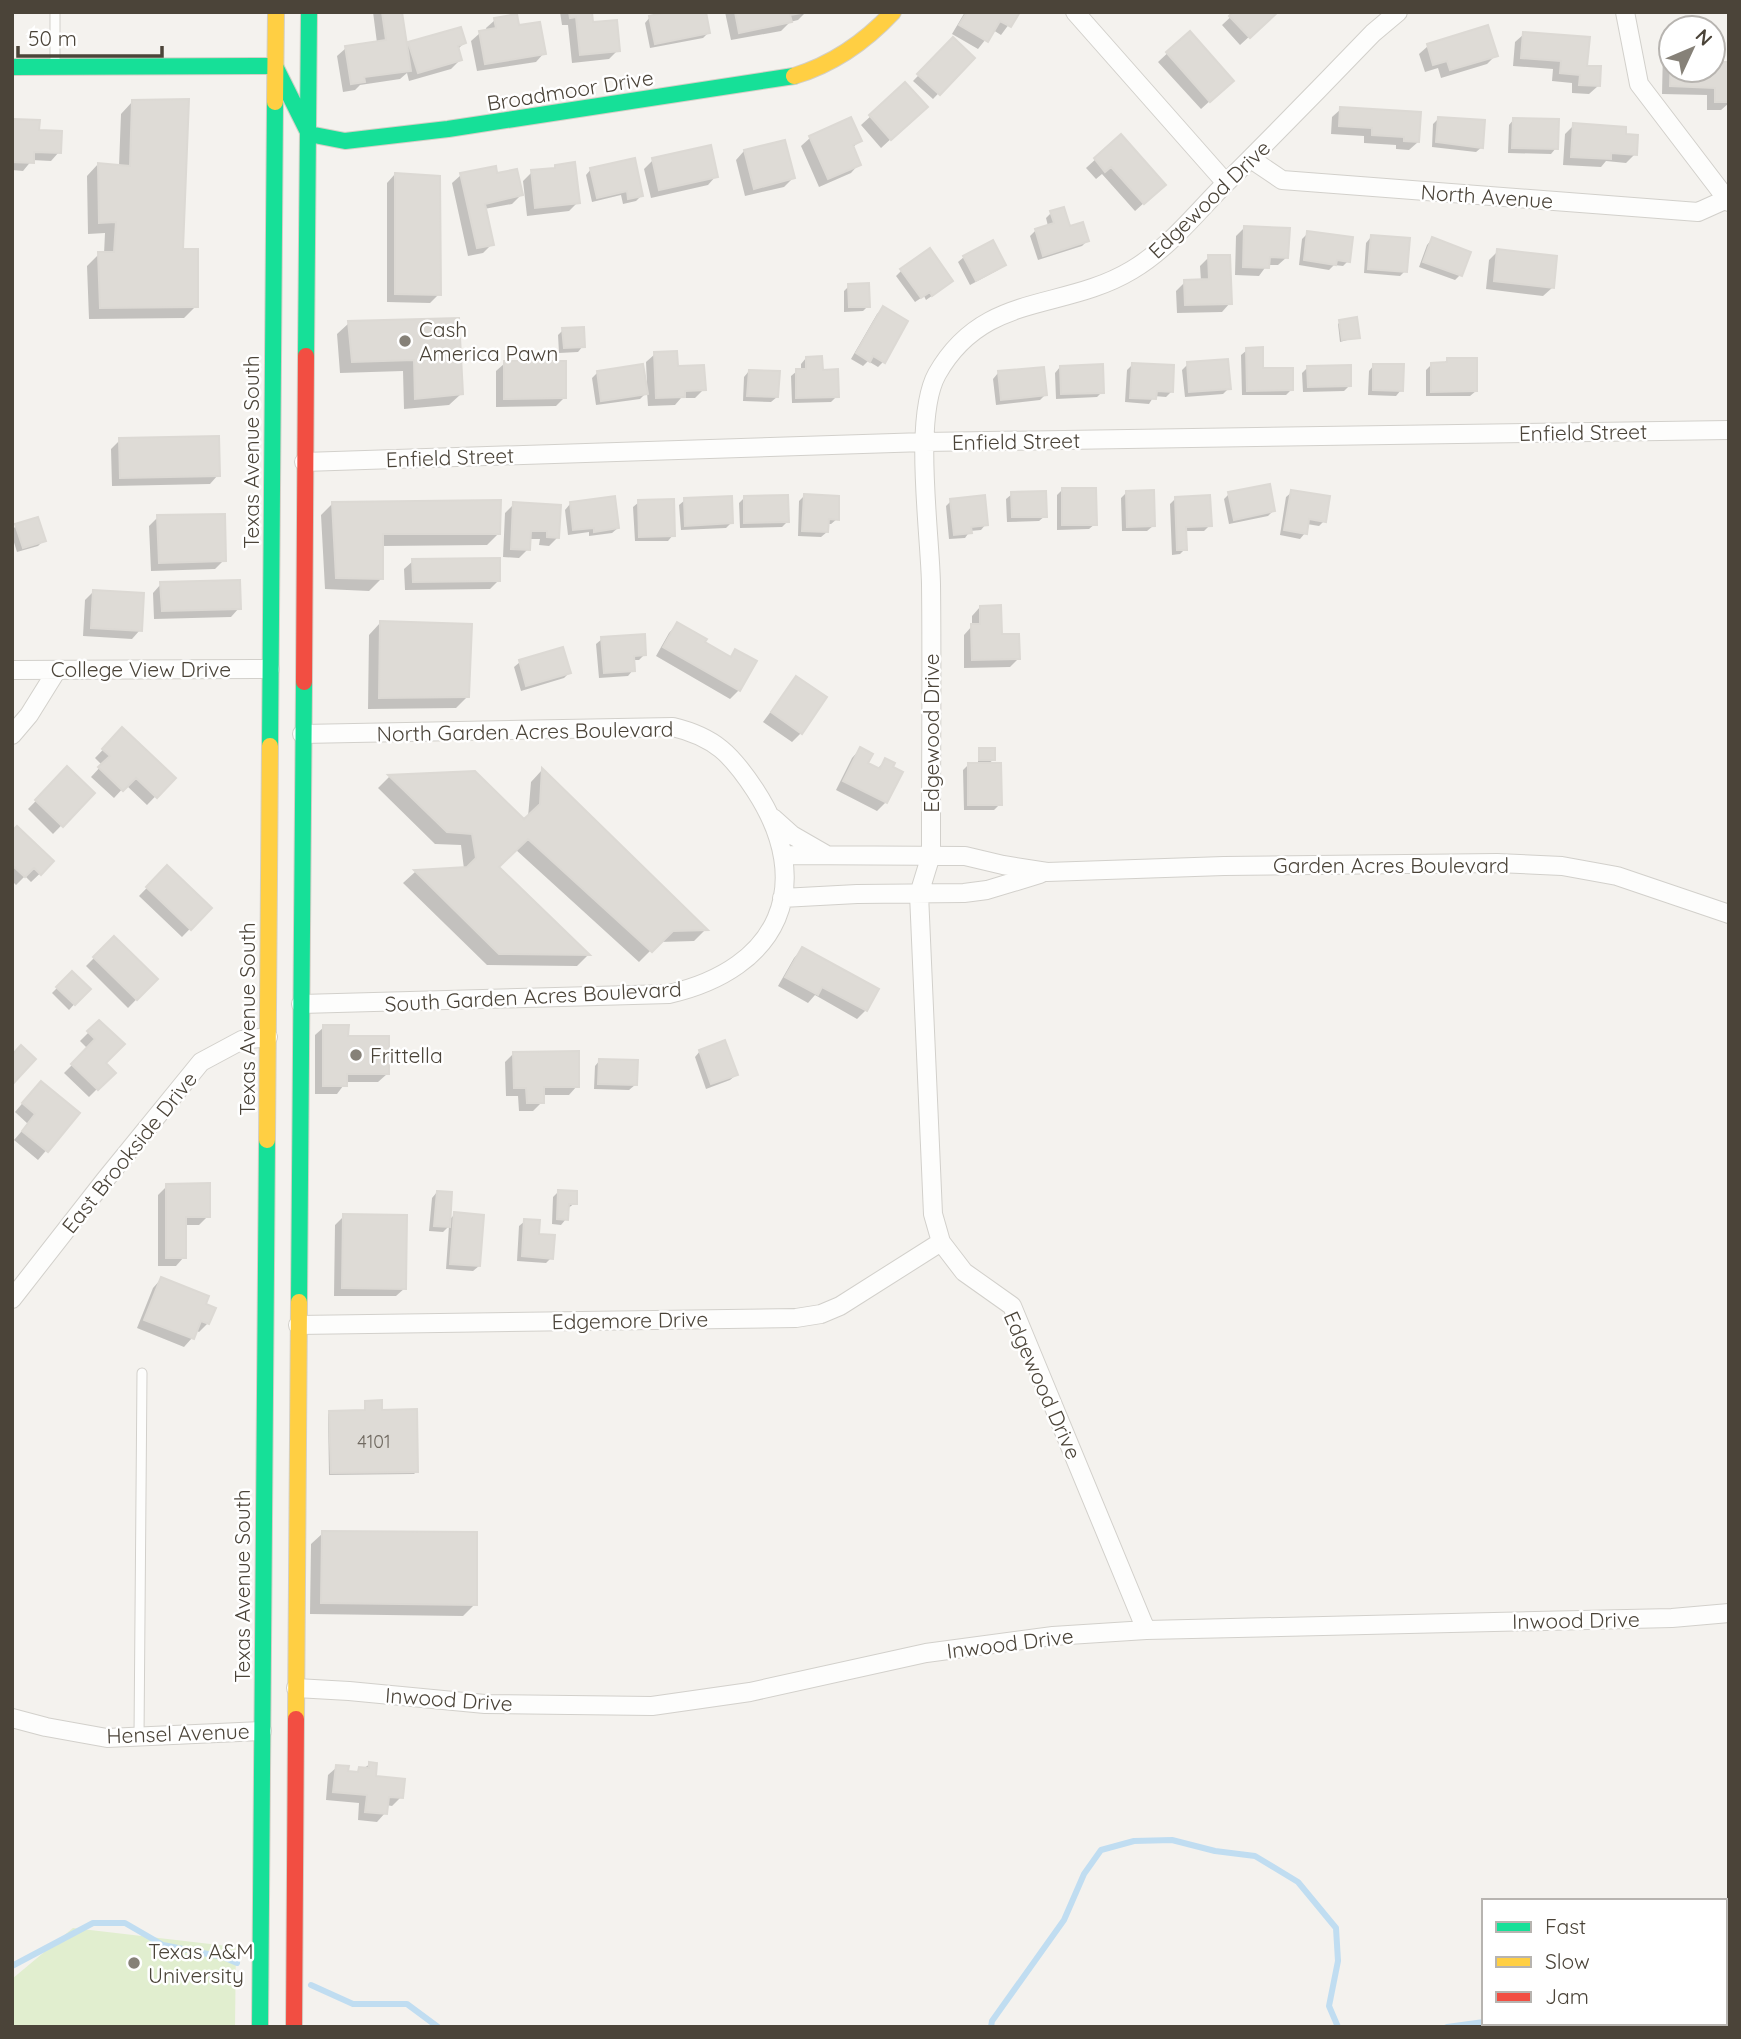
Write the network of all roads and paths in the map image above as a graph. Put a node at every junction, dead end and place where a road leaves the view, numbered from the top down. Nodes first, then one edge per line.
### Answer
1 (55, 12) edge
2 (276, 12) edge
3 (309, 12) edge
4 (893, 12) edge
5 (1075, 12) edge
6 (1398, 12) edge
7 (1625, 12) edge
8 (275, 66) junction
9 (12, 67) edge
10 (55, 67) junction
11 (309, 134) junction
12 (1251, 159) junction
13 (1226, 183) junction
14 (1728, 200) edge
15 (1729, 430) edge
16 (925, 442) junction
17 (304, 462) junction
18 (270, 669) junction
19 (12, 670) edge
20 (57, 670) junction
21 (302, 734) junction
22 (12, 735) edge
23 (270, 801) junction
24 (772, 817) junction
25 (286, 826) dead end
26 (783, 855) junction
27 (828, 855) junction
28 (931, 855) junction
29 (1047, 872) junction
30 (786, 876) joint
31 (919, 894) junction
32 (782, 898) junction
33 (1729, 914) edge
34 (284, 990) dead end
35 (301, 1004) junction
36 (268, 1037) junction
37 (941, 1242) junction
38 (12, 1299) edge
39 (298, 1325) junction
40 (142, 1373) dead end
41 (264, 1454) junction
42 (280, 1498) dead end
43 (280, 1578) dead end
44 (1729, 1613) edge
45 (1146, 1630) junction
46 (296, 1688) junction
47 (12, 1718) edge
48 (262, 1731) junction
49 (139, 1737) junction
50 (279, 1755) dead end
51 (278, 1914) dead end
52 (295, 1958) junction
53 (260, 2027) edge
54 (294, 2027) edge

1 - 10 lane
2 - 8 main road, Texas Avenue South
3 - 11 main road
4 - 11 main road, Broadmoor Drive
5 - 13 street
6 - 12 street, Edgewood Drive
7 - 14 street
8 - 10 main road
8 - 11 main road
8 - 18 main road, Texas Avenue South
9 - 10 main road
11 - 17 main road
12 - 13 street, Edgewood Drive
12 - 14 street, North Avenue
13 - 16 street, Edgewood Drive
15 - 16 street, Enfield Street
16 - 17 street, Enfield Street
16 - 28 street, Edgewood Drive
17 - 21 main road
18 - 20 street, College View Drive
18 - 23 main road, Texas Avenue South
19 - 20 street, College View Drive
20 - 22 street
21 - 24 street, North Garden Acres Boulevard
21 - 35 main road
23 - 25 main road
23 - 36 main road, Texas Avenue South
24 - 26 street, North Garden Acres Boulevard
24 - 27 street
26 - 27 street, Garden Acres Boulevard
26 - 30 street, North Garden Acres Boulevard
27 - 28 street, Garden Acres Boulevard
28 - 29 street, Garden Acres Boulevard
28 - 31 street, Edgewood Drive
29 - 31 street, Garden Acres Boulevard
29 - 33 street, Garden Acres Boulevard
30 - 32 street, South Garden Acres Boulevard
31 - 32 street, Garden Acres Boulevard
31 - 37 street, Edgewood Drive
32 - 35 street, South Garden Acres Boulevard
34 - 35 main road
35 - 39 main road
36 - 38 street, East Brookside Drive
36 - 41 main road, Texas Avenue South
37 - 39 street, Edgemore Drive
37 - 45 street, Edgewood Drive
39 - 46 main road
40 - 49 lane
41 - 42 main road
41 - 48 main road, Texas Avenue South
43 - 46 main road
44 - 45 street, Inwood Drive
45 - 46 street, Inwood Drive
46 - 52 main road
47 - 49 street, Hensel Avenue
48 - 49 street, Hensel Avenue
48 - 50 main road
48 - 53 main road, Texas Avenue South
51 - 52 main road
52 - 54 main road

